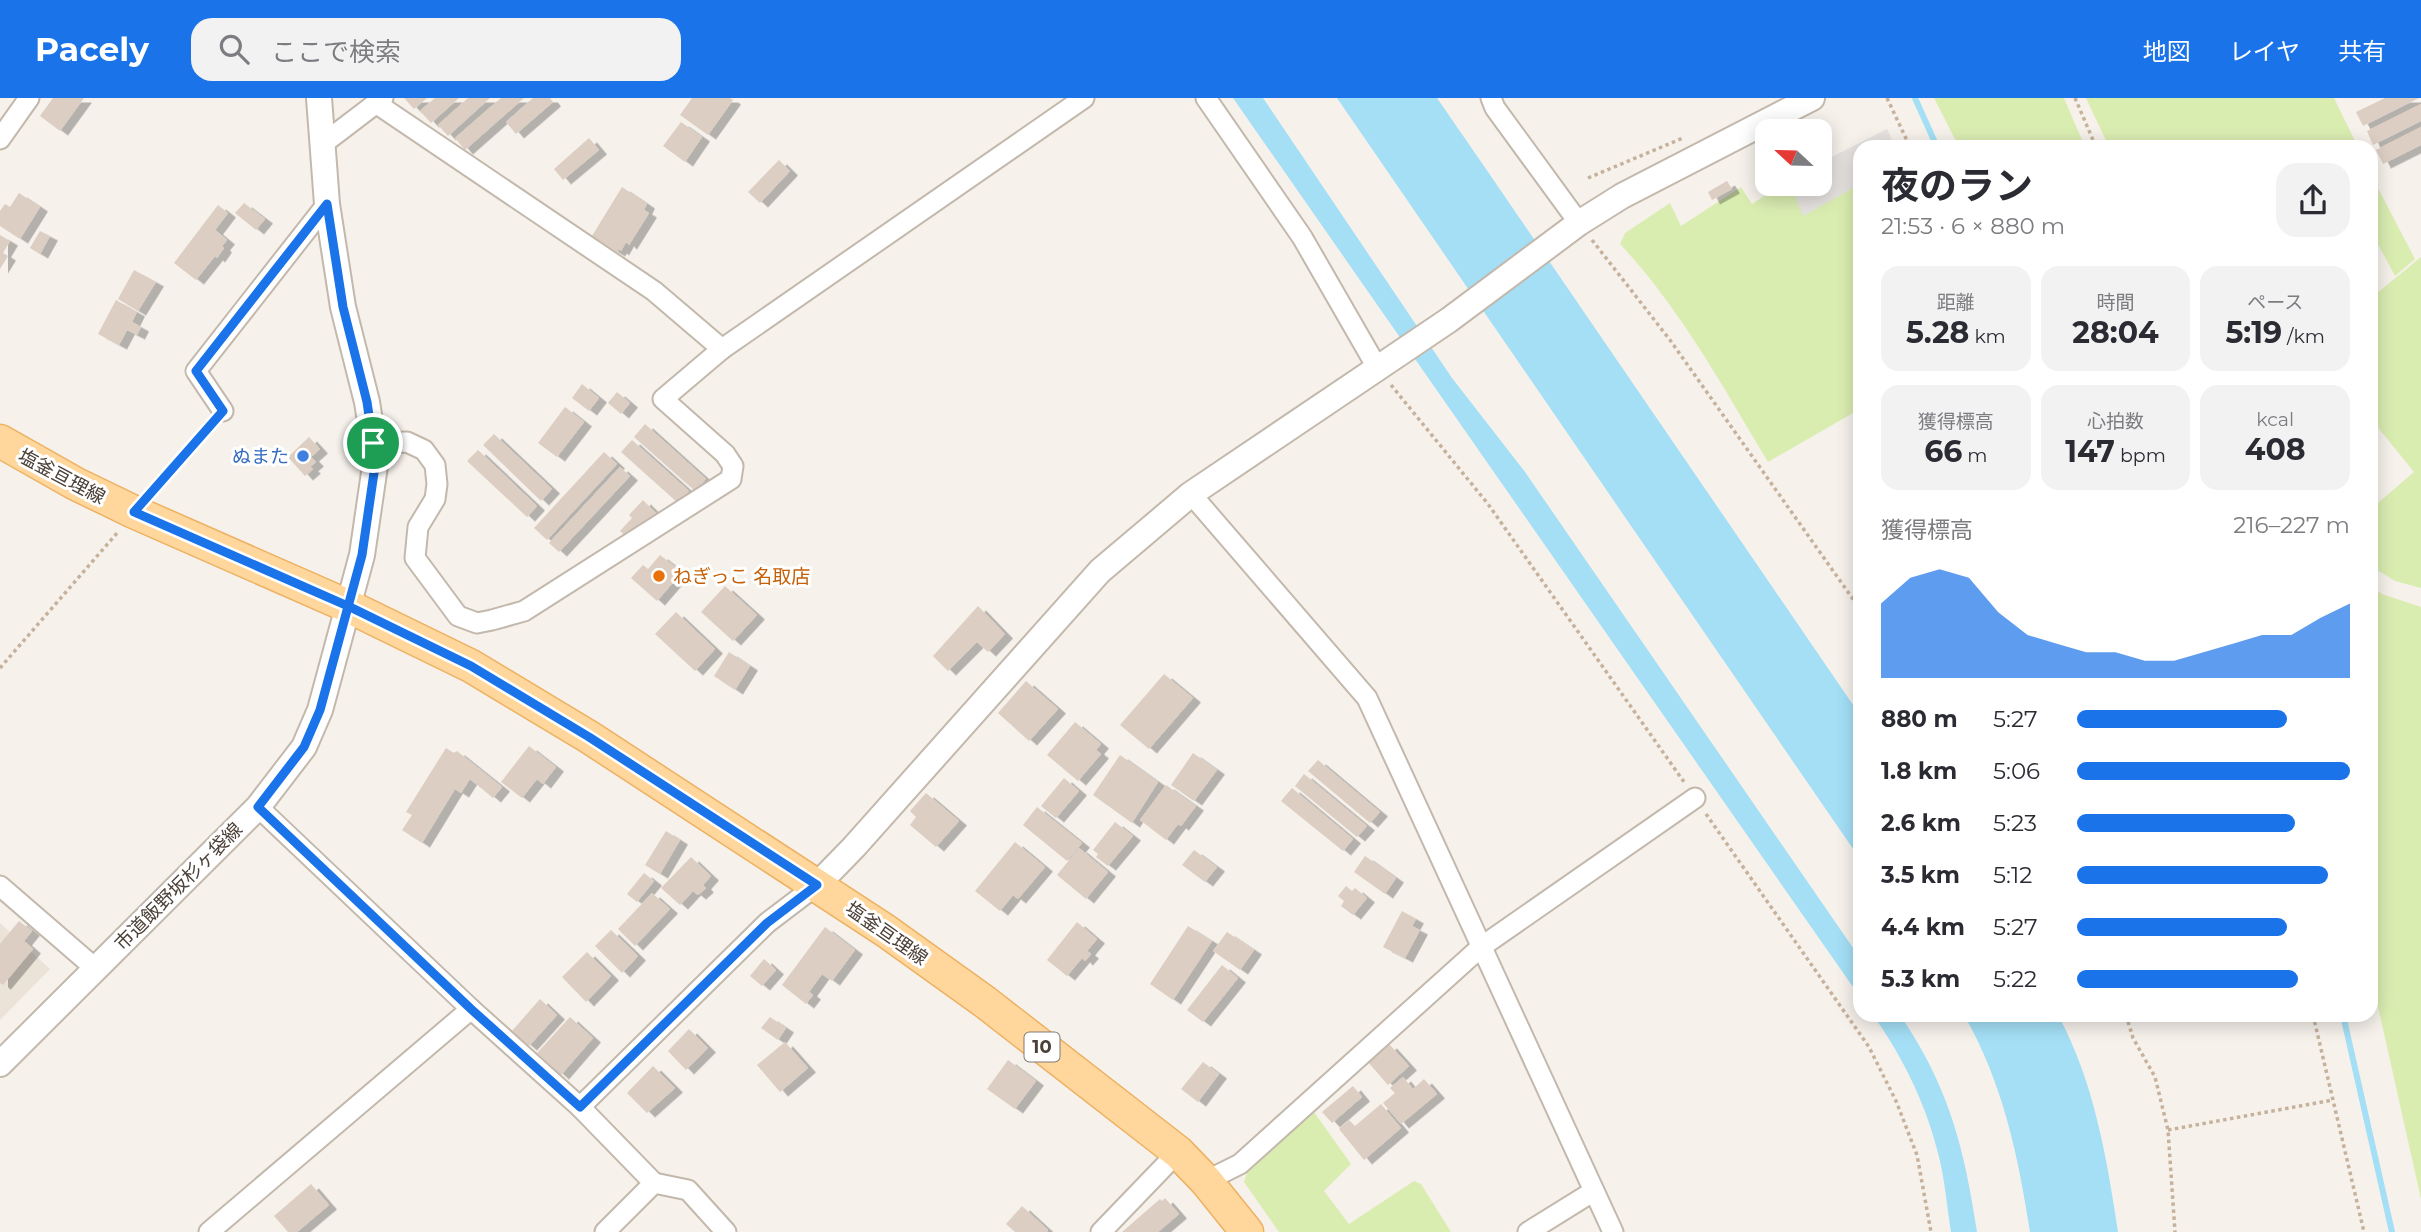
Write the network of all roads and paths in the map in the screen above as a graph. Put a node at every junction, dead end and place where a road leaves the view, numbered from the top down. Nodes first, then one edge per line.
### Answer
1 (29, 98) edge
2 (319, 98) edge
3 (1084, 98) edge
4 (1206, 98) edge
5 (1491, 98) edge
6 (1812, 98) edge
7 (1886, 98) edge
8 (2076, 98) edge
9 (380, 101) edge
10 (0, 139) edge
11 (1907, 140) edge
12 (2093, 140) edge
13 (324, 143) junction
14 (327, 204) junction
15 (1579, 223) junction
16 (722, 349) junction
17 (1381, 366) junction
18 (223, 411) joint
19 (0, 441) edge
20 (373, 443) junction
21 (1191, 494) junction
22 (134, 512) junction
23 (1853, 599) edge
24 (350, 607) junction
25 (0, 668) edge
26 (1695, 797) dead end
27 (258, 807) junction
28 (817, 885) junction
29 (0, 887) edge
30 (1481, 947) junction
31 (96, 969) junction
32 (471, 1009) junction
33 (2128, 1022) edge
34 (2315, 1022) edge
35 (0, 1064) edge
36 (2333, 1101) junction
37 (580, 1107) junction
38 (2168, 1130) junction
39 (1178, 1152) junction
40 (1206, 1181) junction
41 (654, 1183) junction
42 (1594, 1191) junction
43 (209, 1232) edge
44 (605, 1232) edge
45 (726, 1232) edge
46 (1101, 1232) edge
47 (1247, 1232) edge
48 (1528, 1232) edge
49 (1613, 1232) edge
50 (2175, 1232) edge
51 (2364, 1232) edge

1 - 10 street
2 - 13 street, 市道飯野坂杉ヶ袋線
3 - 16 street
4 - 17 street
5 - 15 street
6 - 15 street
7 - 11 path
8 - 12 path
9 - 13 street
9 - 16 street
13 - 14 street, 市道飯野坂杉ヶ袋線
14 - 18 street
14 - 20 street, 市道飯野坂杉ヶ袋線
15 - 17 street
15 - 23 path
16 - 20 street
17 - 21 street
18 - 22 path
19 - 22 main road, 塩釜亘理線 / 10
20 - 24 street, 市道飯野坂杉ヶ袋線
21 - 28 street
21 - 30 street
22 - 24 main road, 塩釜亘理線 / 10
22 - 25 path
24 - 27 street, 市道飯野坂杉ヶ袋線
24 - 28 main road, 塩釜亘理線 / 10
26 - 30 street
27 - 31 street, 市道飯野坂杉ヶ袋線
27 - 32 street
28 - 37 street
28 - 39 main road, 塩釜亘理線 / 10
29 - 31 street
30 - 40 street
30 - 42 street
31 - 35 street, 市道飯野坂杉ヶ袋線
32 - 37 street
32 - 43 street
33 - 38 path
34 - 36 path
36 - 38 path
36 - 51 path
37 - 41 street
38 - 50 path
39 - 40 main road, 塩釜亘理線 / 10
39 - 46 street
40 - 47 main road, 塩釜亘理線 / 10
41 - 44 street
41 - 45 street
42 - 48 street
42 - 49 street

